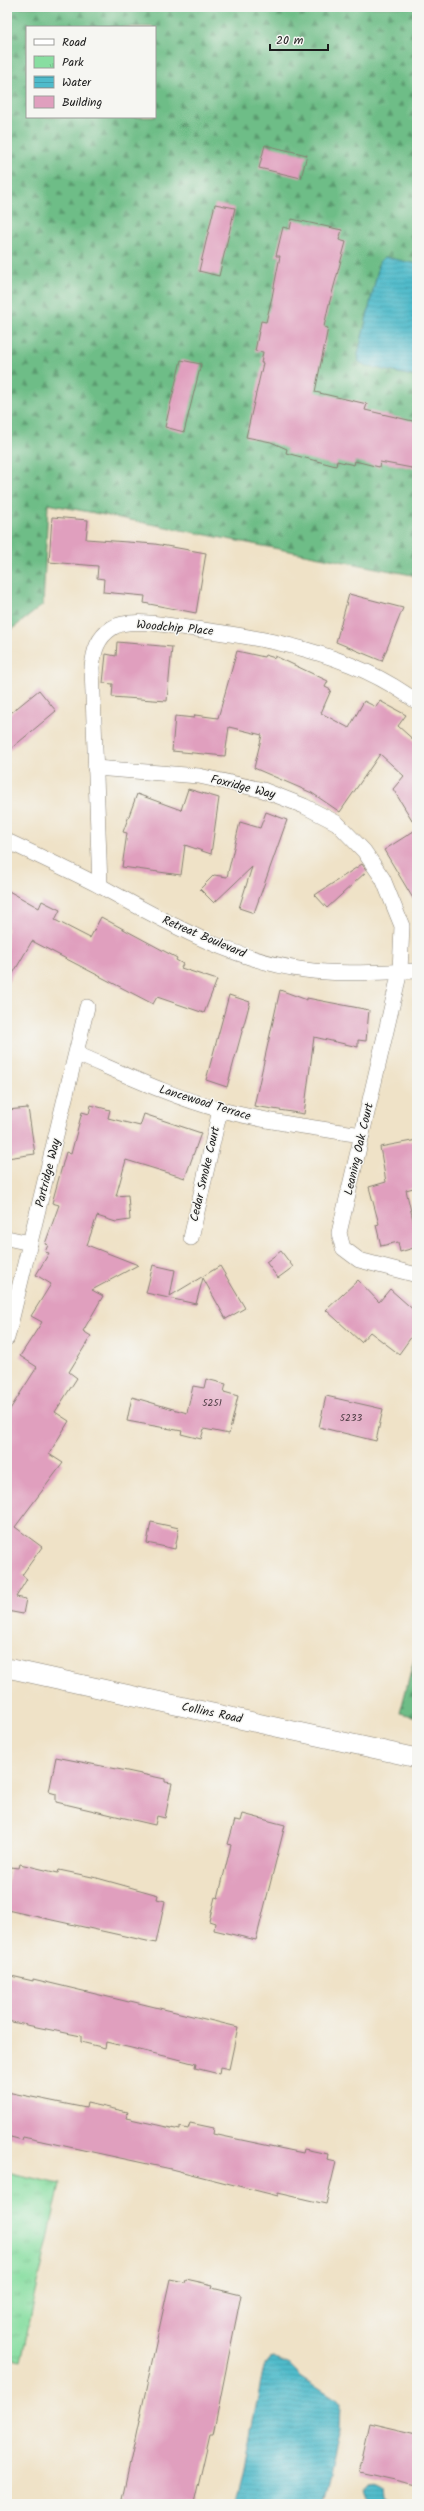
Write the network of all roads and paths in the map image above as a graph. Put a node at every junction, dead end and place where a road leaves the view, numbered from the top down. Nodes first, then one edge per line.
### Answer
1 (417, 702) edge
2 (95, 768) junction
3 (7, 841) edge
4 (100, 886) junction
5 (400, 971) junction
6 (417, 971) edge
7 (86, 1007) dead end
8 (77, 1054) junction
9 (220, 1110) junction
10 (362, 1135) junction
11 (7, 1238) edge
12 (191, 1238) dead end
13 (30, 1243) junction
14 (417, 1275) edge
15 (7, 1338) edge
16 (7, 1668) edge
17 (417, 1758) edge

1 - 2 street, Woodchip Place
2 - 4 street, Woodchip Place
2 - 5 street, Foxridge Way
3 - 4 street, Retreat Boulevard
4 - 5 street, Retreat Boulevard
5 - 6 street, Retreat Boulevard
5 - 10 street, Leaning Oak Court
7 - 8 street, Partridge Way
8 - 9 street, Lancewood Terrace
8 - 13 street, Partridge Way
9 - 10 street, Lancewood Terrace
9 - 12 street, Cedar Smoke Court
10 - 14 street, Leaning Oak Court
11 - 13 street
13 - 15 street, Partridge Way
16 - 17 street, Collins Road

